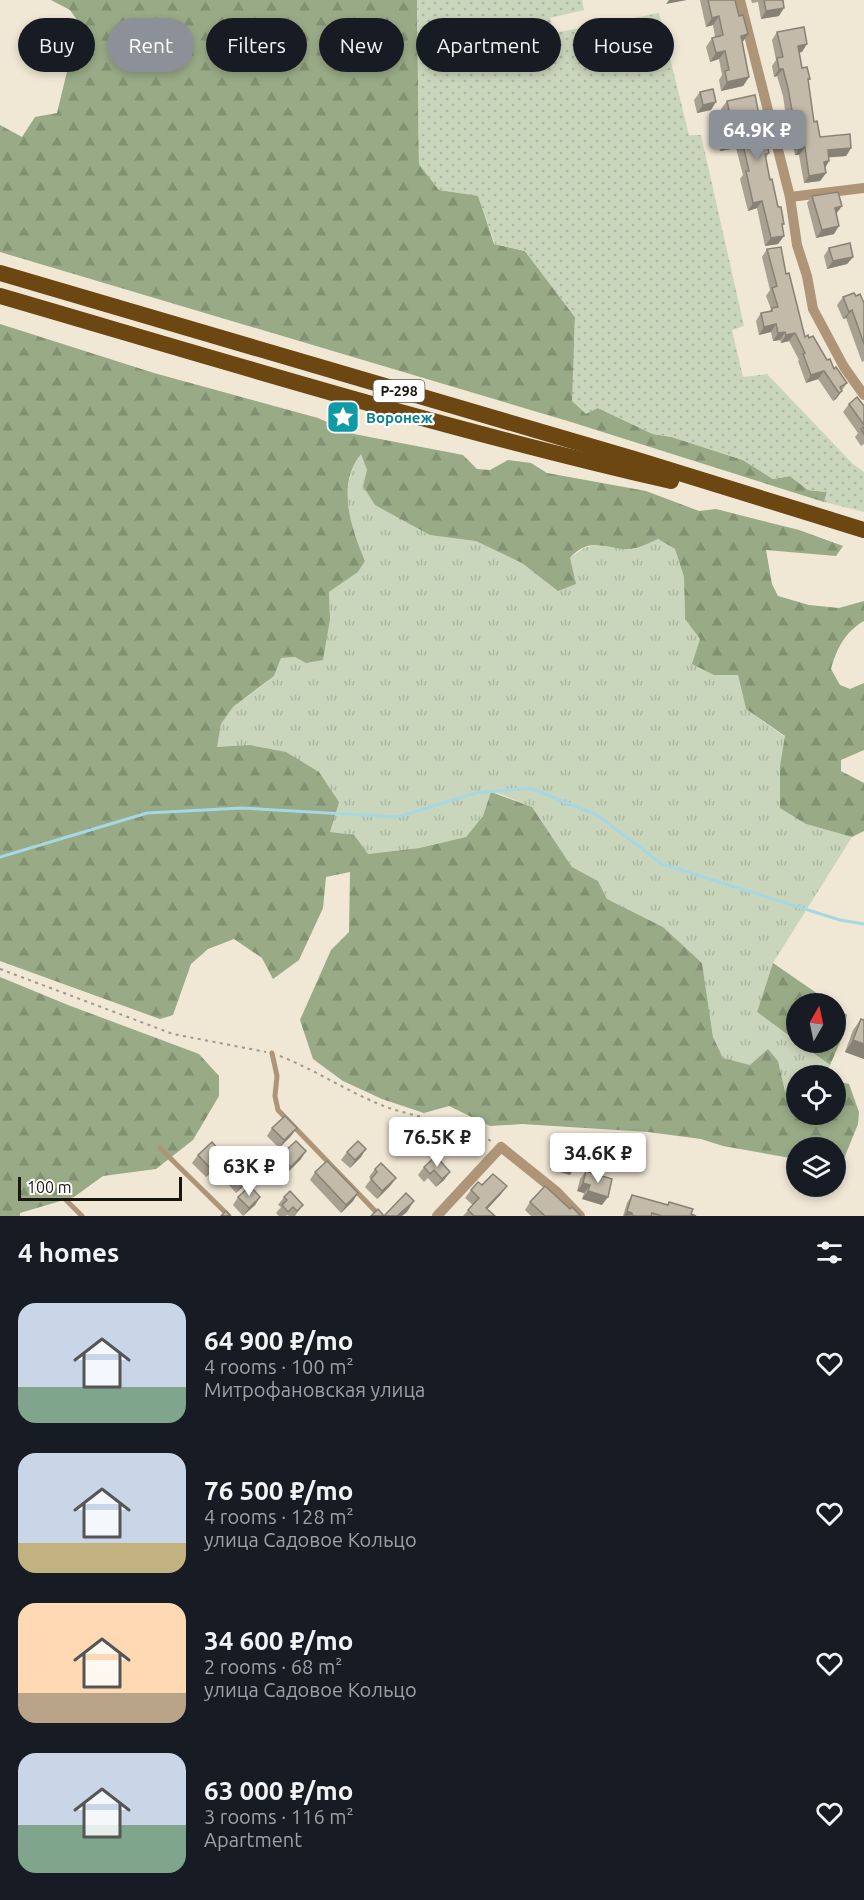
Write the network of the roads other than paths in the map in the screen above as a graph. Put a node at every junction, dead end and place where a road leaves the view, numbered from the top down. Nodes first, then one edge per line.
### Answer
1 (740, 0) edge
2 (864, 188) edge
3 (790, 196) junction
4 (0, 273) edge
5 (0, 296) edge
6 (864, 395) edge
7 (797, 511) junction
8 (864, 530) edge
9 (272, 1053) road end
10 (160, 1148) dead end
11 (66, 1200) dead end
12 (82, 1216) edge
13 (229, 1216) edge
14 (380, 1216) edge
15 (437, 1216) edge
16 (580, 1216) edge

1 - 3 street
2 - 3 street
3 - 6 street
4 - 7 highway, Р-298
5 - 7 highway, Р-298
7 - 8 highway, Р-298
9 - 14 lane
10 - 13 lane
11 - 12 lane
15 - 16 street

